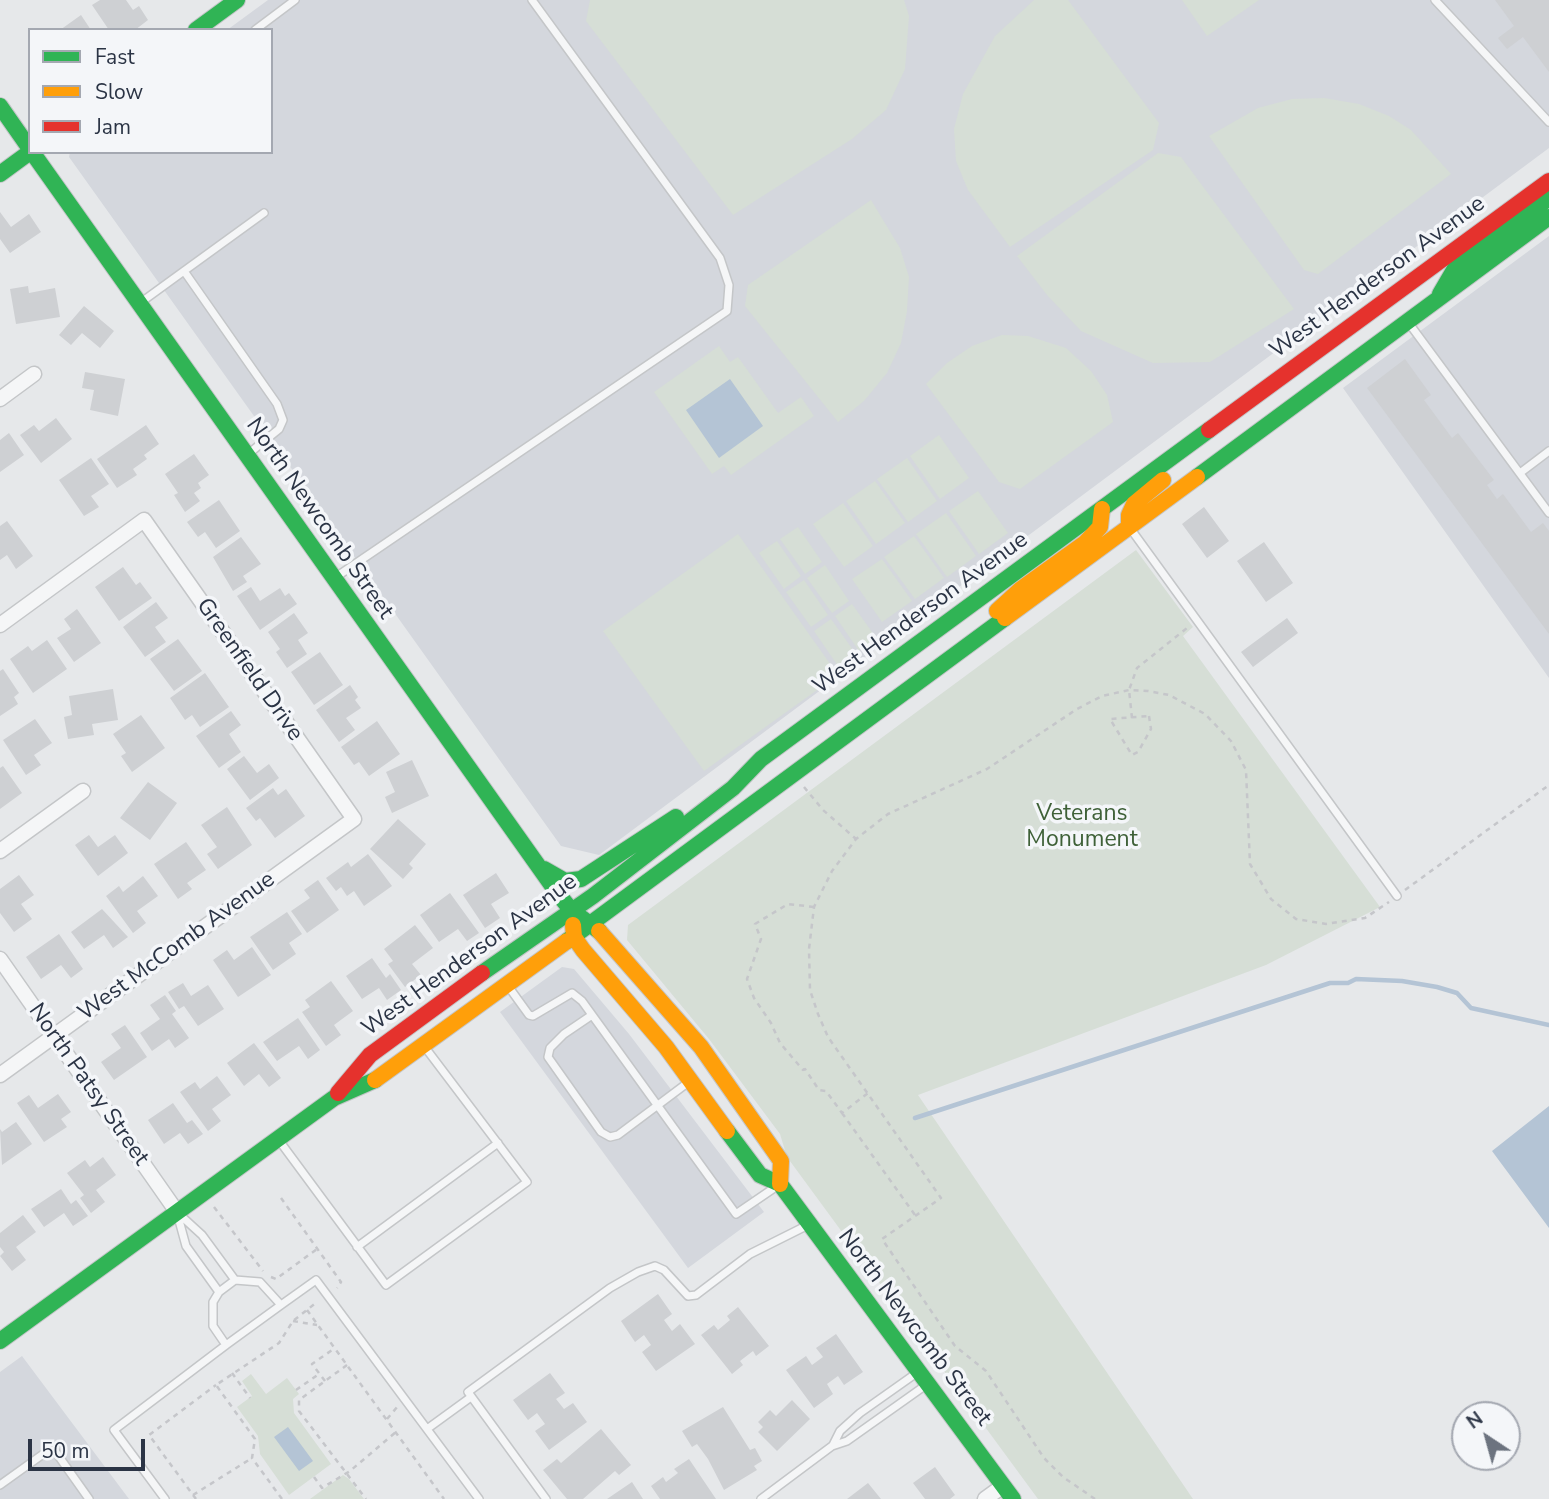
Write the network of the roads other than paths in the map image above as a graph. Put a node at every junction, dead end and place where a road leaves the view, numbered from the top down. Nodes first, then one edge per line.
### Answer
1 (237, 0) edge
2 (295, 0) edge
3 (532, 0) edge
4 (1435, 0) edge
5 (200, 28) edge
6 (258, 28) edge
7 (0, 106) edge
8 (1547, 117) edge
9 (28, 147) edge
10 (28, 153) edge
11 (33, 154) edge
12 (0, 174) edge
13 (1549, 181) edge
14 (1549, 198) edge
15 (264, 213) dead end
16 (1549, 217) edge
17 (184, 271) junction
18 (1436, 301) junction
19 (139, 303) junction
20 (1408, 321) junction
21 (34, 373) dead end
22 (1276, 382) junction
23 (0, 399) edge
24 (1549, 451) edge
25 (246, 455) junction
26 (1520, 472) junction
27 (1102, 509) junction
28 (1549, 513) edge
29 (1129, 527) junction
30 (334, 579) junction
31 (0, 625) edge
32 (982, 636) junction
33 (761, 760) junction
34 (83, 791) dead end
35 (354, 819) joint
36 (0, 851) edge
37 (534, 861) junction
38 (1397, 896) road end
39 (571, 910) junction
40 (592, 923) junction
41 (574, 937) junction
42 (0, 959) edge
43 (508, 985) junction
44 (592, 1015) junction
45 (54, 1036) junction
46 (425, 1046) junction
47 (0, 1075) edge
48 (690, 1080) junction
49 (334, 1098) junction
50 (656, 1104) junction
51 (278, 1138) junction
52 (766, 1139) junction
53 (498, 1143) junction
54 (780, 1184) junction
55 (177, 1212) junction
56 (808, 1224) junction
57 (357, 1247) junction
58 (235, 1280) junction
59 (219, 1292) junction
60 (281, 1305) junction
61 (0, 1341) edge
62 (226, 1345) junction
63 (924, 1377) junction
64 (471, 1397) junction
65 (427, 1429) junction
66 (832, 1446) junction
67 (0, 1485) edge
68 (1008, 1492) edge
69 (89, 1499) edge
70 (165, 1499) edge
71 (479, 1499) edge
72 (546, 1499) edge
73 (761, 1499) edge
74 (985, 1499) edge

1 - 5 main road
2 - 6 lane
3 - 30 lane
4 - 8 lane
7 - 9 main road, North Newcomb Street
10 - 12 main road
11 - 19 main road, North Newcomb Street
13 - 22 main road, West Henderson Avenue
14 - 18 main road
15 - 17 lane
16 - 18 main road, West Henderson Avenue
17 - 19 lane
17 - 25 lane
18 - 20 main road, West Henderson Avenue
19 - 25 main road, North Newcomb Street
20 - 26 lane
20 - 29 main road, West Henderson Avenue
21 - 23 street
22 - 27 main road, West Henderson Avenue
22 - 29 main road
24 - 26 lane
25 - 30 main road, North Newcomb Street
26 - 28 lane
27 - 32 main road
27 - 33 main road, West Henderson Avenue
29 - 32 main road, West Henderson Avenue
29 - 38 lane
30 - 37 main road, North Newcomb Street
31 - 35 street, Greenfield Drive
32 - 40 main road, West Henderson Avenue
33 - 37 main road
33 - 39 main road, West Henderson Avenue
34 - 36 street
35 - 45 street, West McComb Avenue
37 - 39 main road, North Newcomb Street
39 - 40 main road, North Newcomb Street
39 - 41 main road
39 - 49 main road, West Henderson Avenue
40 - 41 main road, West Henderson Avenue
40 - 52 main road, North Newcomb Street
41 - 43 main road, West Henderson Avenue
41 - 48 main road, North Newcomb Street
42 - 45 street, North Patsy Street
43 - 44 lane
43 - 46 main road, West Henderson Avenue
44 - 50 lane
44 - 50 lane
45 - 47 street, West McComb Avenue
45 - 55 street, North Patsy Street
46 - 49 main road, West Henderson Avenue
46 - 53 lane
48 - 50 lane
48 - 52 main road
48 - 54 main road, North Newcomb Street
49 - 51 main road, West Henderson Avenue
50 - 54 lane
51 - 55 main road, West Henderson Avenue
51 - 57 lane
52 - 54 main road, North Newcomb Street
53 - 57 lane
53 - 57 lane
54 - 56 main road, North Newcomb Street
55 - 58 lane
55 - 59 lane
55 - 61 main road, West Henderson Avenue
56 - 63 main road, North Newcomb Street
56 - 64 lane
58 - 59 lane
58 - 60 lane
59 - 62 lane
60 - 62 lane
60 - 65 lane
62 - 70 lane
63 - 66 lane
63 - 66 lane
63 - 68 main road, North Newcomb Street
64 - 65 lane
64 - 72 lane
65 - 71 lane
66 - 73 lane
67 - 69 lane
68 - 74 street

